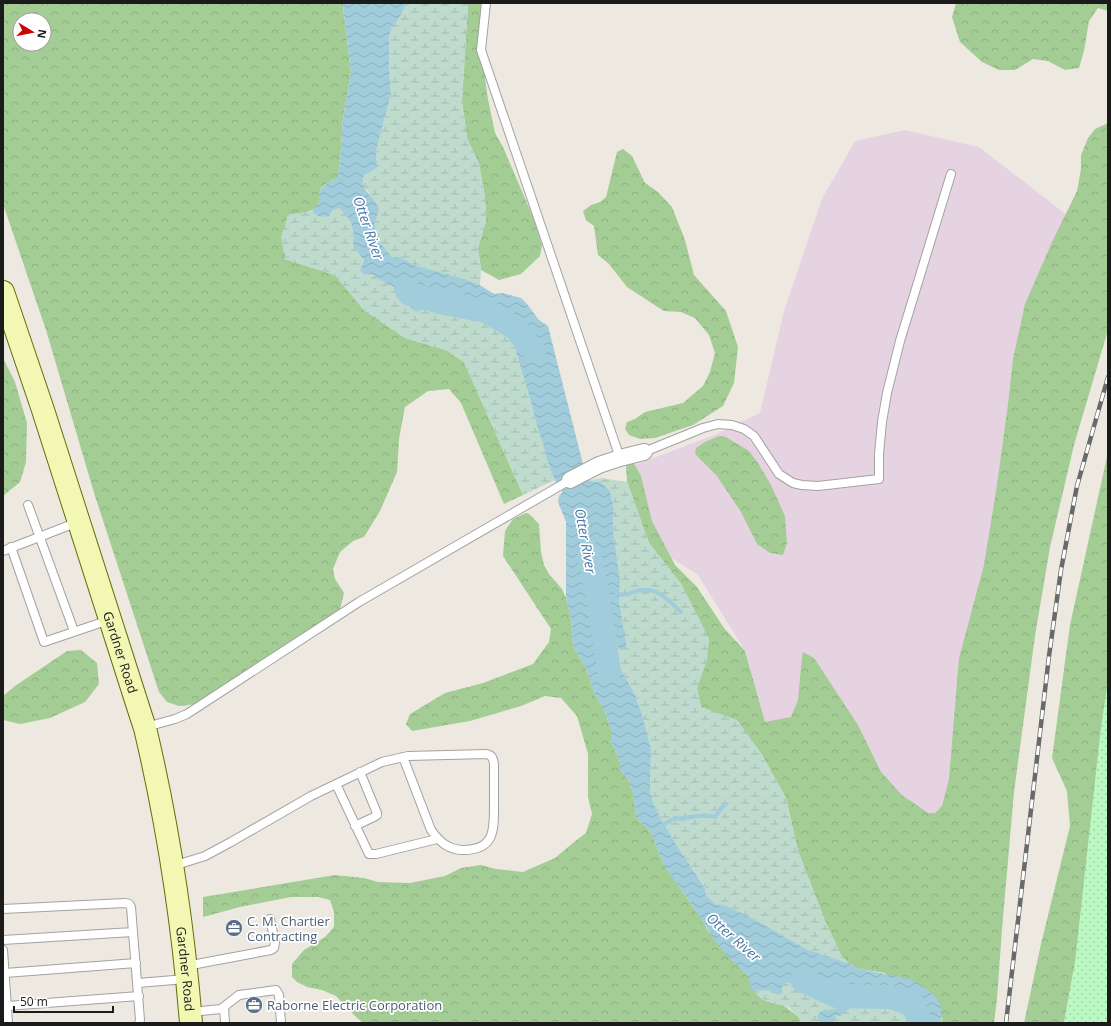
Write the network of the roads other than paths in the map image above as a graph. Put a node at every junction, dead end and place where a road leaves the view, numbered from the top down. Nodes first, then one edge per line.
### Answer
1 (486, 3) edge
2 (951, 174) dead end
3 (3, 292) edge
4 (644, 452) joint
5 (620, 458) junction
6 (570, 480) joint
7 (28, 505) dead end
8 (79, 522) junction
9 (39, 537) junction
10 (7, 549) edge
11 (110, 619) junction
12 (74, 632) junction
13 (145, 728) junction
14 (403, 757) junction
15 (360, 772) junction
16 (336, 784) junction
17 (355, 826) junction
18 (437, 839) junction
19 (172, 866) junction
20 (3, 909) edge
21 (270, 919) dead end
22 (133, 932) junction
23 (3, 940) edge
24 (3, 950) edge
25 (136, 963) junction
26 (4, 973) junction
27 (186, 973) junction
28 (138, 984) junction
29 (138, 996) junction
30 (7, 1006) junction
31 (224, 1007) junction
32 (190, 1018) edge
33 (8, 1023) edge
34 (138, 1023) edge
35 (225, 1023) edge
36 (281, 1023) edge

1 - 5 lane
2 - 4 lane
3 - 8 main road, Gardner Road
4 - 5 street
5 - 6 street
6 - 13 lane
7 - 9 lane
8 - 9 lane
8 - 11 main road, Gardner Road
9 - 10 lane
9 - 12 lane
10 - 12 lane
11 - 12 lane
11 - 13 main road, Gardner Road
13 - 19 main road, Gardner Road
14 - 15 lane
14 - 18 lane
14 - 18 lane
15 - 16 lane
15 - 17 lane
16 - 17 lane
16 - 19 lane
17 - 18 lane
19 - 27 main road, Gardner Road
20 - 22 lane
21 - 27 lane
22 - 23 lane
22 - 25 lane
24 - 26 lane
25 - 26 lane
25 - 28 lane
26 - 30 lane
27 - 28 lane
27 - 32 main road, Gardner Road
28 - 29 lane
29 - 30 lane
29 - 34 lane
30 - 33 lane
31 - 32 lane
31 - 35 lane
31 - 36 lane

